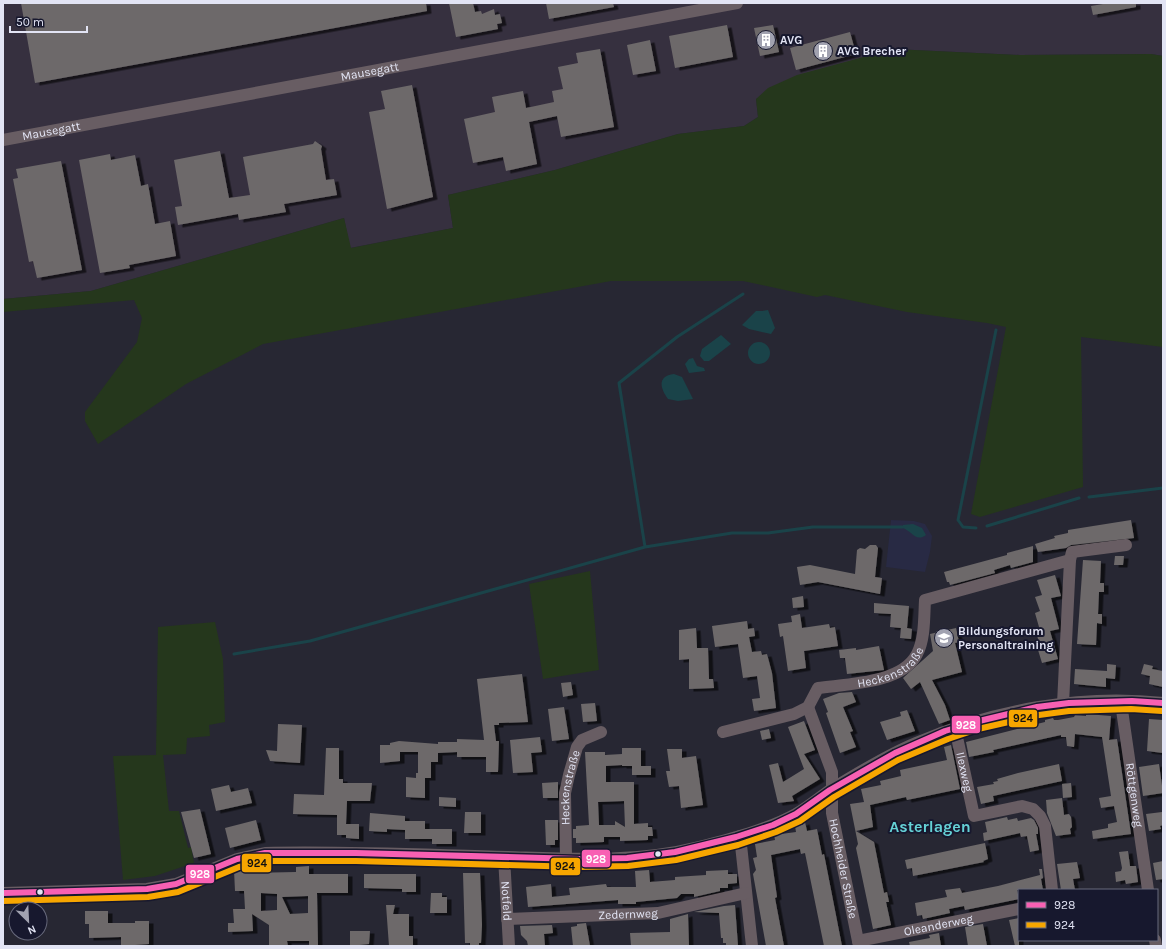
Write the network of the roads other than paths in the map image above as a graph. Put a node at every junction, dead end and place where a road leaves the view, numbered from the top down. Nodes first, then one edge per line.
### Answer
1 (737, 3) edge
2 (3, 140) edge
3 (1126, 545) dead end
4 (1070, 560) junction
5 (1123, 701) junction
6 (1163, 703) edge
7 (1063, 704) junction
8 (808, 706) junction
9 (956, 728) junction
10 (601, 732) dead end
11 (723, 732) dead end
12 (831, 790) junction
13 (740, 836) junction
14 (504, 857) junction
15 (566, 858) junction
16 (1052, 889) edge
17 (1148, 889) edge
18 (3, 893) edge
19 (746, 893) junction
20 (1018, 909) edge
21 (507, 919) junction
22 (859, 943) edge
23 (509, 946) edge
24 (752, 946) edge

1 - 2 street, Mausegatt
3 - 4 street, Heckenstraße
4 - 7 street
4 - 8 street, Heckenstraße
5 - 6 street
5 - 7 street
5 - 17 street, Röttgenweg
7 - 9 street
8 - 11 street
8 - 12 street, Hochheider Straße
9 - 12 street
9 - 16 street, Ilexweg
10 - 15 street, Heckenstraße
12 - 13 street
12 - 22 street, Hochheider Straße
13 - 15 street
13 - 19 street
14 - 15 street
14 - 18 street
14 - 21 street, Notfeld
19 - 21 street, Zedernweg
19 - 24 street
20 - 22 street, Oleanderweg
21 - 23 street, Notfeld

